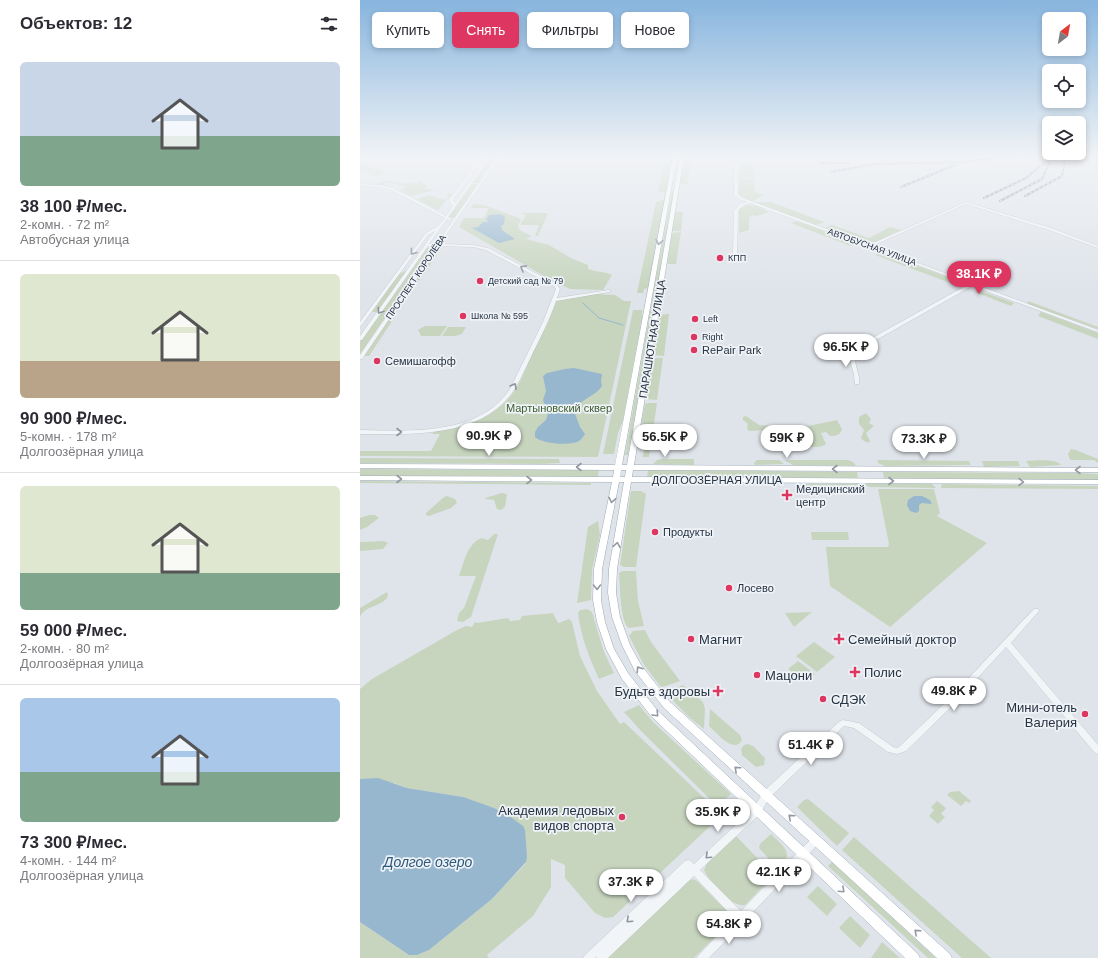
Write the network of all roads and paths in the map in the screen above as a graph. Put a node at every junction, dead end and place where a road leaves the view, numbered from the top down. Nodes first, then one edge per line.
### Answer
1 (415, 201) edge
2 (452, 201) edge
3 (459, 201) edge
4 (467, 201) edge
5 (667, 201) edge
6 (675, 201) edge
7 (747, 201) edge
8 (750, 202) junction
9 (455, 206) junction
10 (447, 217) junction
11 (453, 221) junction
12 (441, 226) junction
13 (427, 245) junction
14 (437, 245) junction
15 (869, 246) junction
16 (1098, 247) edge
17 (732, 257) dead end
18 (411, 267) junction
19 (398, 272) junction
20 (972, 284) junction
21 (609, 291) dead end
22 (554, 300) junction
23 (360, 324) edge
24 (1098, 331) edge
25 (360, 339) edge
26 (360, 358) edge
27 (857, 383) dead end
28 (360, 432) edge
29 (360, 466) edge
30 (618, 467) junction
31 (631, 467) junction
32 (874, 469) junction
33 (1098, 470) edge
34 (360, 478) edge
35 (616, 480) junction
36 (628, 480) junction
37 (876, 481) junction
38 (1098, 482) edge
39 (1036, 611) dead end
40 (1007, 643) junction
41 (1098, 751) edge
42 (766, 795) junction
43 (757, 811) junction
44 (816, 840) junction
45 (803, 854) junction
46 (691, 867) junction
47 (741, 918) junction
48 (588, 958) edge
49 (601, 958) edge
50 (702, 958) edge
51 (914, 958) edge
52 (946, 958) edge

1 - 10 street
2 - 9 street
3 - 9 street, ПРОСПЕКТ КОРОЛЁВА
4 - 11 street, ПРОСПЕКТ КОРОЛЁВА
5 -> 30 main road, ПАРАШЮТНАЯ УЛИЦА
6 - 31 main road, ПАРАШЮТНАЯ УЛИЦА
7 - 8 street, АВТОБУСНАЯ УЛИЦА
8 - 15 street, АВТОБУСНАЯ УЛИЦА
8 - 17 street
9 - 10 street, ПРОСПЕКТ КОРОЛЁВА
10 - 11 street
10 - 12 street, ПРОСПЕКТ КОРОЛЁВА
11 - 14 street, ПРОСПЕКТ КОРОЛЁВА
12 - 13 street, ПРОСПЕКТ КОРОЛЁВА
12 -> 19 street
13 - 14 street
13 - 18 street, ПРОСПЕКТ КОРОЛЁВА
22 -> 14 street
14 - 26 street, ПРОСПЕКТ КОРОЛЁВА
15 - 16 street
15 - 20 street, АВТОБУСНАЯ УЛИЦА
18 - 19 street
18 -> 25 street, ПРОСПЕКТ КОРОЛЁВА
19 - 23 street
20 - 24 street, АВТОБУСНАЯ УЛИЦА
20 - 27 street
21 - 22 street
28 -> 22 street
30 -> 29 main road, ДОЛГООЗЁРНАЯ УЛИЦА
30 - 31 main road, ДОЛГООЗЁРНАЯ УЛИЦА
30 - 35 main road, ПАРАШЮТНАЯ УЛИЦА
32 -> 31 main road, ДОЛГООЗЁРНАЯ УЛИЦА
31 - 36 main road, ПАРАШЮТНАЯ УЛИЦА
33 -> 32 main road, ДОЛГООЗЁРНАЯ УЛИЦА
32 - 37 main road
34 -> 35 main road, ДОЛГООЗЁРНАЯ УЛИЦА
35 - 36 main road, ДОЛГООЗЁРНАЯ УЛИЦА
35 -> 43 main road, ПАРАШЮТНАЯ УЛИЦА
36 - 37 main road, ДОЛГООЗЁРНАЯ УЛИЦА
42 -> 36 main road, ПАРАШЮТНАЯ УЛИЦА
37 -> 38 main road, ДОЛГООЗЁРНАЯ УЛИЦА
39 - 40 street
40 - 41 street
40 - 42 street
42 - 43 street
44 -> 42 main road, ПАРАШЮТНАЯ УЛИЦА
43 - 45 main road, ПАРАШЮТНАЯ УЛИЦА
43 -> 46 street
44 - 45 street
52 -> 44 main road, ПАРАШЮТНАЯ УЛИЦА
45 - 47 street
45 -> 51 main road, ПАРАШЮТНАЯ УЛИЦА
46 - 47 street
46 -> 48 street
46 - 49 street
47 - 50 street

